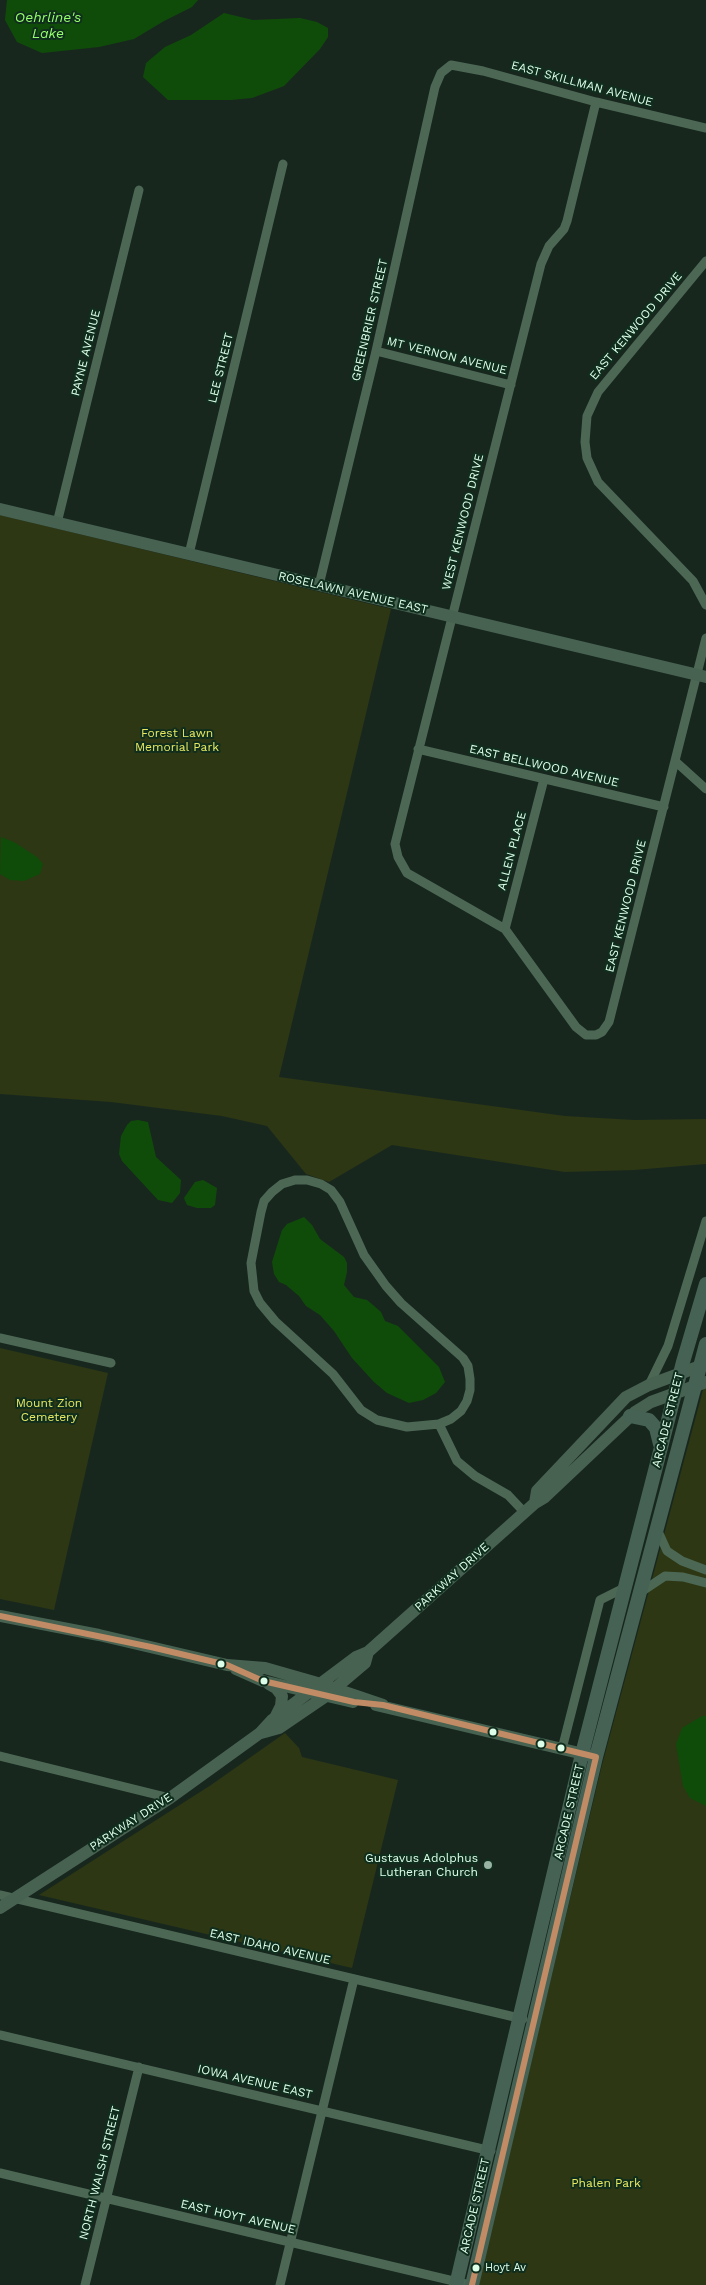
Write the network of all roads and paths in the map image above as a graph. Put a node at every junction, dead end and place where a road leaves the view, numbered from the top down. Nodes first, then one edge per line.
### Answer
1 (451, 65) joint
2 (596, 102) junction
3 (706, 128) edge
4 (283, 164) dead end
5 (139, 190) dead end
6 (706, 261) edge
7 (376, 351) junction
8 (511, 385) junction
9 (0, 509) edge
10 (57, 523) junction
11 (188, 554) junction
12 (319, 585) junction
13 (706, 605) edge
14 (452, 616) junction
15 (706, 638) edge
16 (702, 676) edge
17 (418, 749) junction
18 (675, 761) junction
19 (544, 779) junction
20 (706, 788) edge
21 (664, 808) junction
22 (505, 929) junction
23 (706, 1221) edge
24 (706, 1284) edge
25 (0, 1338) edge
26 (706, 1344) edge
27 (111, 1363) dead end
28 (703, 1366) edge
29 (680, 1374) junction
30 (700, 1384) edge
31 (649, 1385) junction
32 (675, 1393) junction
33 (630, 1416) junction
34 (439, 1424) junction
35 (660, 1448) junction
36 (535, 1503) junction
37 (525, 1513) junction
38 (656, 1529) junction
39 (693, 1565) junction
40 (706, 1570) edge
41 (689, 1579) junction
42 (706, 1583) edge
43 (624, 1588) junction
44 (640, 1592) junction
45 (0, 1616) edge
46 (227, 1665) junction
47 (262, 1681) junction
48 (328, 1689) junction
49 (311, 1692) junction
50 (272, 1720) junction
51 (260, 1733) junction
52 (562, 1749) junction
53 (582, 1754) junction
54 (0, 1756) edge
55 (596, 1758) junction
56 (170, 1798) junction
57 (6, 1897) edge
58 (0, 1908) edge
59 (354, 1979) junction
60 (520, 2018) junction
61 (535, 2022) junction
62 (0, 2035) edge
63 (139, 2067) junction
64 (323, 2111) junction
65 (488, 2150) junction
66 (503, 2154) junction
67 (0, 2173) edge
68 (106, 2199) junction
69 (291, 2242) junction
70 (464, 2284) edge
71 (85, 2285) edge
72 (280, 2285) edge

1 - 2 street, EAST SKILLMAN AVENUE
1 - 7 street, GREENBRIER STREET
2 - 3 street, EAST SKILLMAN AVENUE
2 - 8 street, WEST KENWOOD DRIVE
4 - 11 street, LEE STREET
5 - 10 street, PAYNE AVENUE
6 - 13 street, EAST KENWOOD DRIVE
7 - 8 street, MT VERNON AVENUE
7 - 12 street, GREENBRIER STREET
8 - 14 street, WEST KENWOOD DRIVE
9 - 10 street, ROSELAWN AVENUE EAST
10 - 11 street, ROSELAWN AVENUE EAST
11 - 12 street, ROSELAWN AVENUE EAST
12 - 14 street, ROSELAWN AVENUE EAST
14 - 16 street, ROSELAWN AVENUE EAST
14 - 17 street, WEST KENWOOD DRIVE
15 - 16 street, EAST KENWOOD DRIVE
16 - 18 street, EAST KENWOOD DRIVE
17 - 19 street, EAST BELLWOOD AVENUE
17 - 22 street, WEST KENWOOD DRIVE
18 - 20 street
18 - 21 street, EAST KENWOOD DRIVE
19 - 21 street, EAST BELLWOOD AVENUE
19 - 22 street, ALLEN PLACE
21 - 22 street, EAST KENWOOD DRIVE
23 - 31 street
24 - 29 main road, ARCADE STREET
25 - 27 street
26 - 28 main road, ARCADE STREET
28 - 29 street, PARKWAY DRIVE
28 - 30 main road, ARCADE STREET
29 - 31 street, PARKWAY DRIVE
29 - 32 main road, ARCADE STREET
30 - 32 street, PARKWAY DRIVE
30 - 38 main road, ARCADE STREET
31 - 36 street, PARKWAY DRIVE
32 - 33 street, PARKWAY DRIVE
32 - 35 main road, ARCADE STREET
33 - 35 main road
33 - 36 street, PARKWAY DRIVE
34 - 34 street
34 - 37 street
35 - 43 main road, ARCADE STREET
36 - 37 street, PARKWAY DRIVE
37 - 48 street, PARKWAY DRIVE
38 - 39 street
38 - 44 main road, ARCADE STREET
39 - 40 street
39 - 41 street
41 - 42 street
41 - 44 street
43 - 52 street
43 - 53 main road, ARCADE STREET
44 - 55 main road, ARCADE STREET
45 - 46 street
46 - 47 street
46 - 48 street
47 - 49 street
47 - 50 street
48 - 49 street, PARKWAY DRIVE
48 - 51 street, PARKWAY DRIVE
48 - 52 street
49 - 50 street, PARKWAY DRIVE
50 - 51 street, PARKWAY DRIVE
51 - 56 street, PARKWAY DRIVE
52 - 53 street
53 - 55 street
53 - 60 main road, ARCADE STREET
54 - 56 street
55 - 61 main road, ARCADE STREET
56 - 57 street, PARKWAY DRIVE
57 - 58 street, PARKWAY DRIVE
57 - 59 street, EAST IDAHO AVENUE
59 - 60 street, EAST IDAHO AVENUE
59 - 64 street
60 - 61 street, EAST IDAHO AVENUE
60 - 65 main road, ARCADE STREET
61 - 66 main road, ARCADE STREET
62 - 63 street, IOWA AVENUE EAST
63 - 64 street, IOWA AVENUE EAST
63 - 68 street, NORTH WALSH STREET
64 - 65 street, IOWA AVENUE EAST
64 - 69 street
65 - 66 street, IOWA AVENUE EAST
65 - 70 main road, ARCADE STREET
66 - 70 main road, ARCADE STREET
67 - 68 street, EAST HOYT AVENUE
68 - 69 street, EAST HOYT AVENUE
68 - 71 street, NORTH WALSH STREET
69 - 70 street, EAST HOYT AVENUE
69 - 72 street

